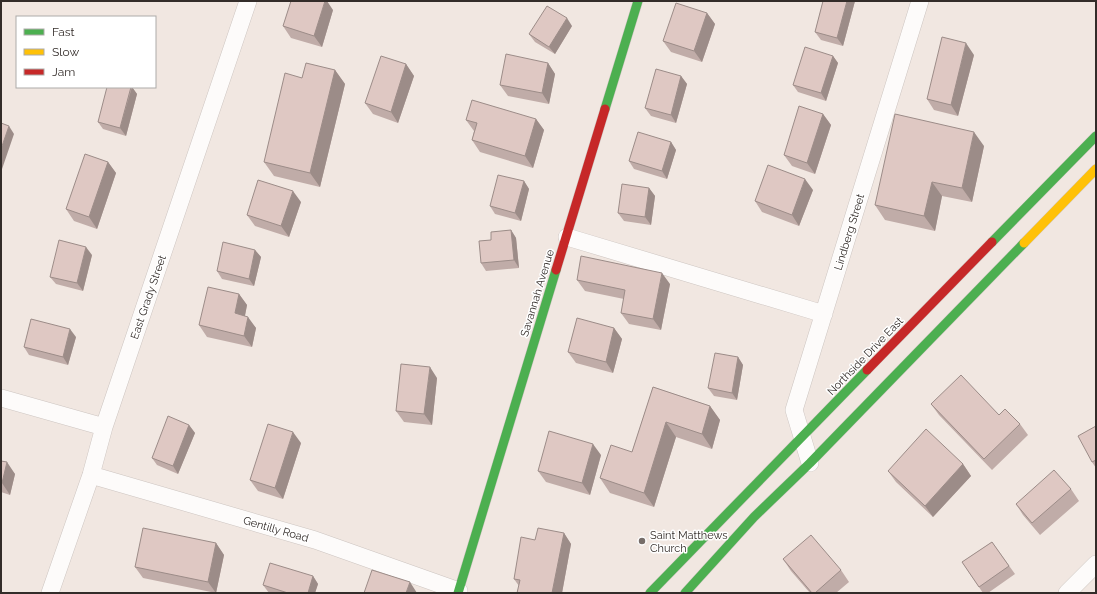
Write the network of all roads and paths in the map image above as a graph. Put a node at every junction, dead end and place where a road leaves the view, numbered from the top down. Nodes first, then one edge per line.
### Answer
1 (248, 1) edge
2 (638, 1) edge
3 (920, 1) edge
4 (1096, 136) edge
5 (1096, 168) edge
6 (567, 237) junction
7 (824, 314) junction
8 (1, 398) edge
9 (104, 427) junction
10 (802, 437) junction
11 (810, 463) junction
12 (91, 475) junction
13 (1096, 564) edge
14 (459, 592) edge
15 (50, 593) edge
16 (650, 593) edge
17 (685, 593) edge
18 (1067, 593) edge

1 - 9 street, East Grady Street
2 - 6 main road, Savannah Avenue
3 - 7 street, Lindberg Street
4 - 10 main road, Northside Drive East
5 - 11 main road
6 - 7 street
6 - 14 main road, Savannah Avenue
7 - 10 street, Lindberg Street
8 - 9 street
9 - 12 street, East Grady Street
10 - 11 street, Lindberg Street
10 - 16 main road, Northside Drive East
11 - 17 main road
12 - 14 street, Gentilly Road
12 - 15 street, East Grady Street
13 - 18 street

